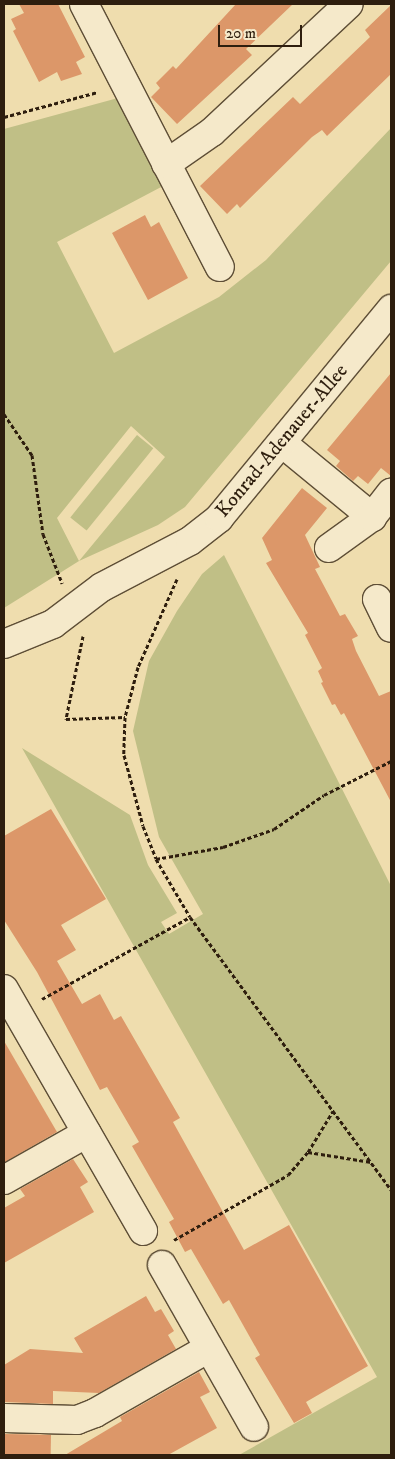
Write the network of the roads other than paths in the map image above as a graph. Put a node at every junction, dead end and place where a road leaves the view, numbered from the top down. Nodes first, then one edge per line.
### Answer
1 (84, 4) edge
2 (349, 4) edge
3 (166, 164) junction
4 (220, 267) dead end
5 (391, 309) edge
6 (282, 443) junction
7 (391, 493) edge
8 (372, 517) junction
9 (329, 548) dead end
10 (377, 599) dead end
11 (391, 628) edge
12 (4, 644) edge
13 (4, 989) edge
14 (87, 1134) junction
15 (4, 1180) edge
16 (143, 1231) dead end
17 (166, 1253) road end
18 (209, 1348) junction
19 (4, 1418) edge
20 (254, 1427) dead end

1 - 3 street
2 - 3 street
3 - 4 street
5 - 6 street, Konrad-Adenauer-Allee
6 - 8 street
6 - 12 street, Konrad-Adenauer-Allee
7 - 8 street
8 - 9 street
10 - 11 street
13 - 14 street
14 - 15 street
14 - 16 street
17 - 18 street
18 - 19 street
18 - 20 street

